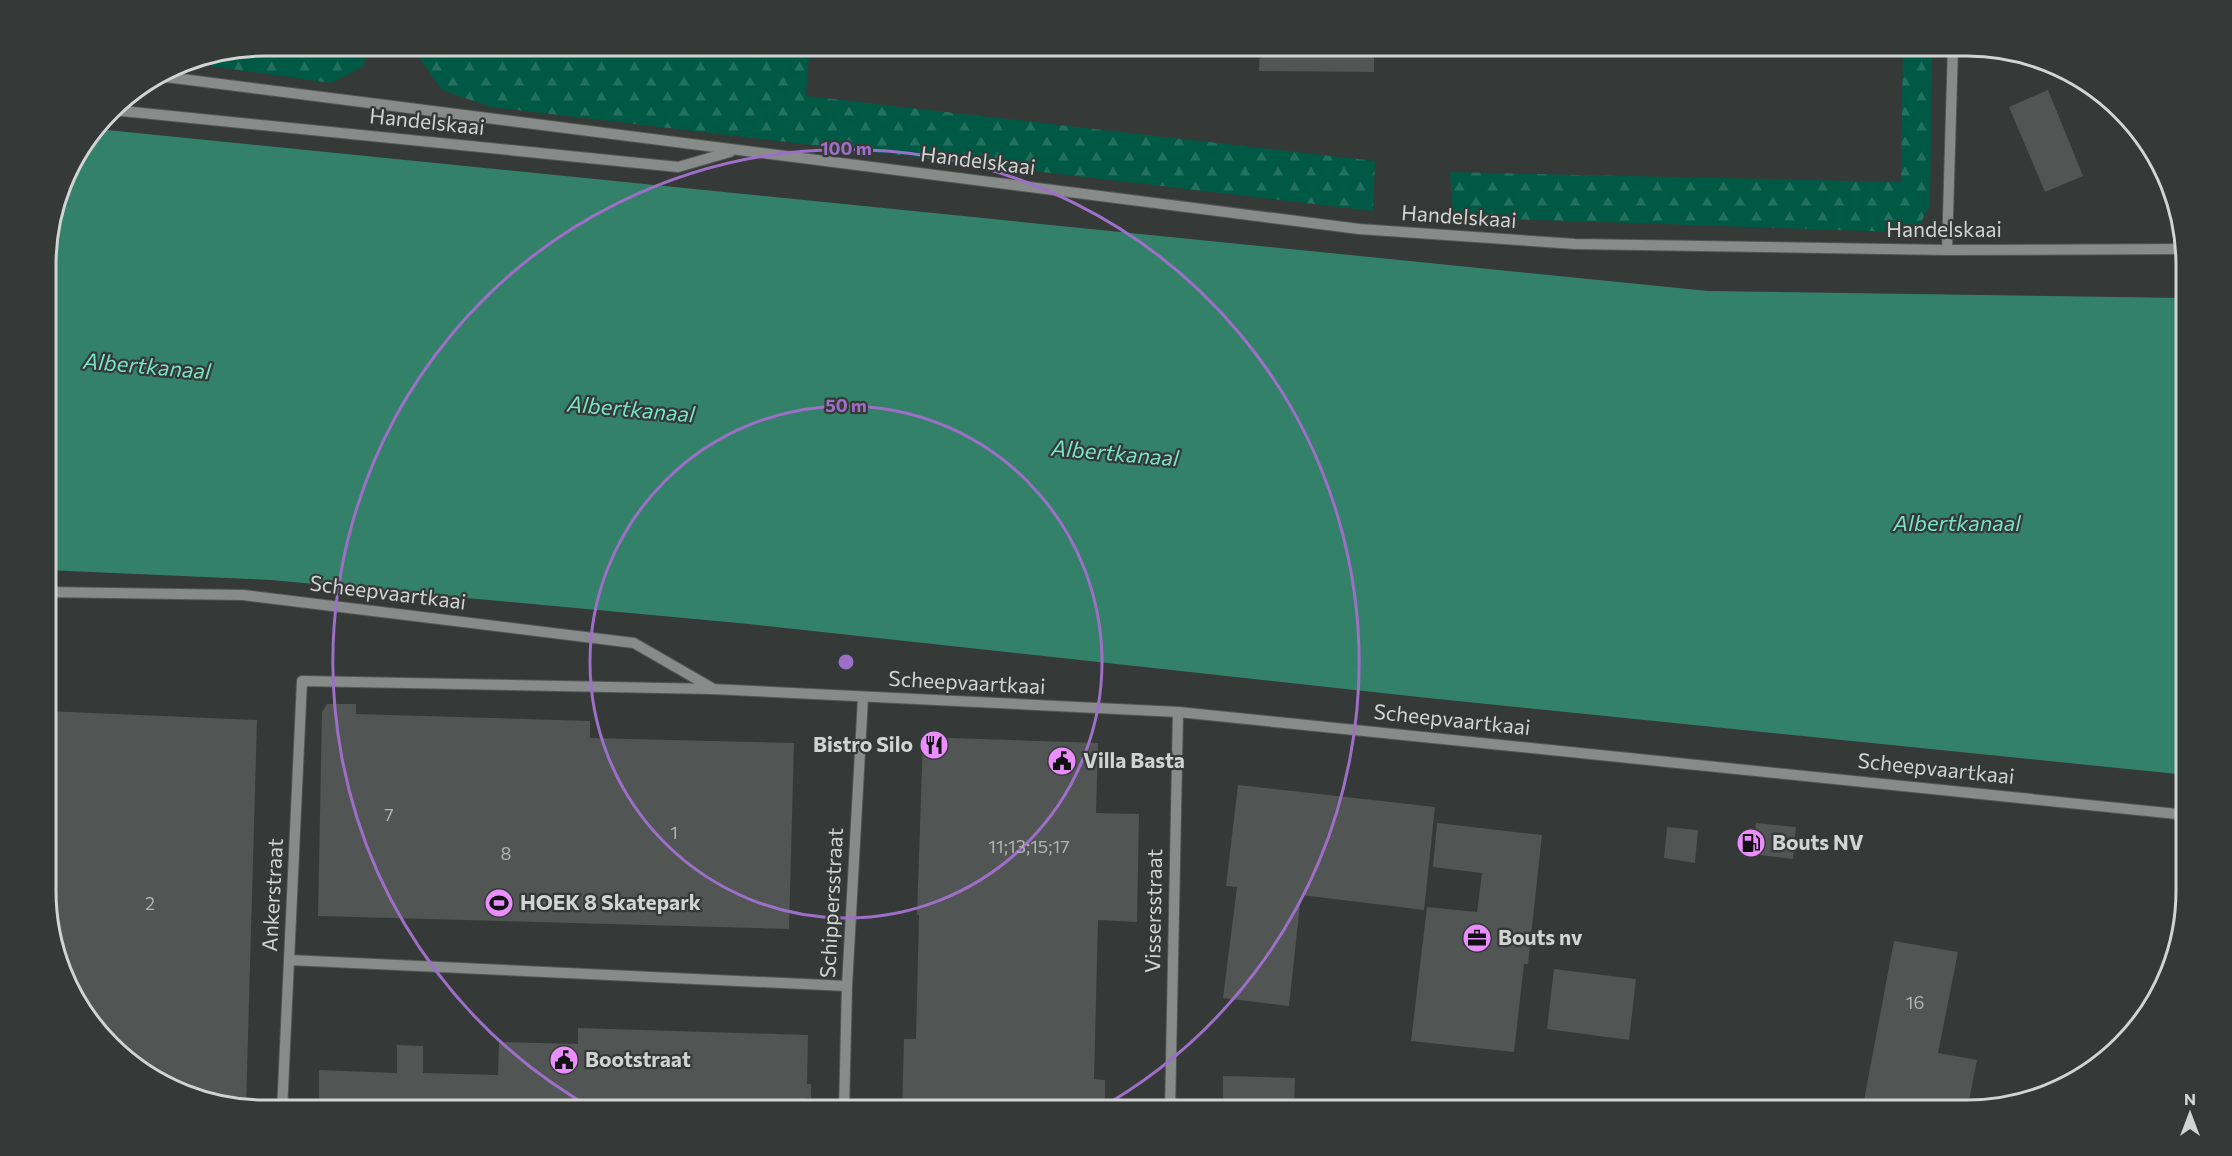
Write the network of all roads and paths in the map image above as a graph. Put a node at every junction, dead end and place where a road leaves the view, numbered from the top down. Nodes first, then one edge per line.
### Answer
1 (1953, 56) edge
2 (171, 78) edge
3 (123, 111) edge
4 (736, 150) junction
5 (2175, 249) edge
6 (1947, 250) junction
7 (56, 592) edge
8 (302, 681) joint
9 (712, 689) junction
10 (863, 698) junction
11 (1178, 712) junction
12 (2176, 814) edge
13 (289, 960) junction
14 (847, 986) junction
15 (283, 1100) edge
16 (844, 1100) edge
17 (1170, 1100) edge

1 - 6 street
2 - 4 street, Handelskaai
3 - 4 street, Handelskaai
4 - 6 street, Handelskaai
5 - 6 street, Handelskaai
7 - 9 street, Scheepvaartkaai
8 - 9 street, Scheepvaartkaai
8 - 13 street, Ankerstraat
9 - 10 street, Scheepvaartkaai
10 - 11 street, Scheepvaartkaai
10 - 14 street, Schippersstraat
11 - 12 street, Scheepvaartkaai
11 - 17 street, Vissersstraat
13 - 14 street
13 - 15 street, Ankerstraat
14 - 16 street, Schippersstraat

